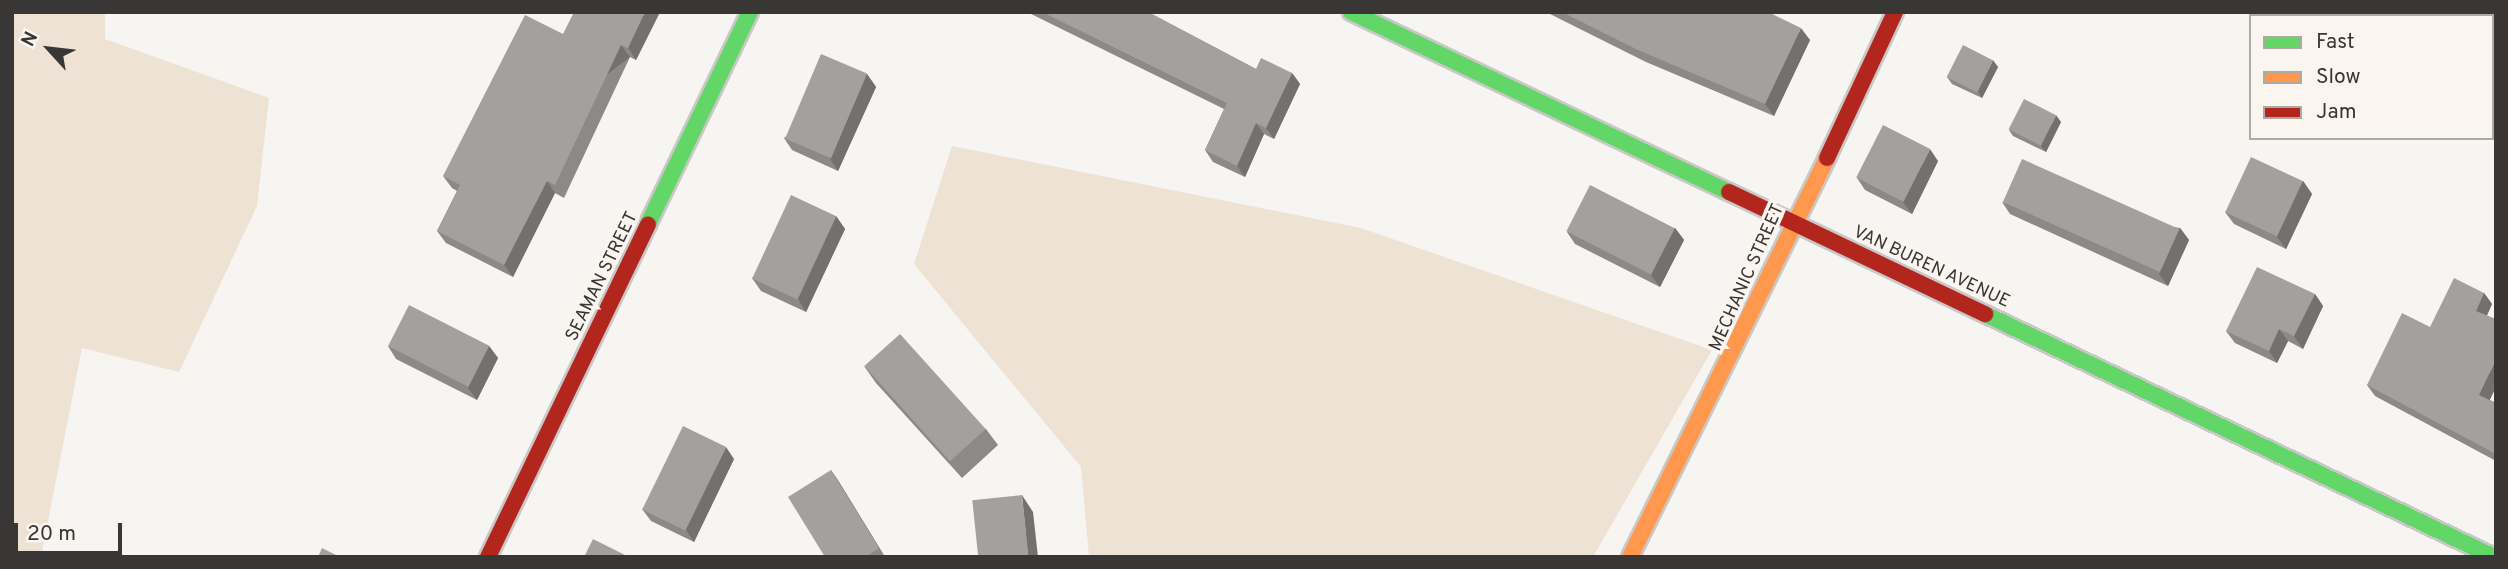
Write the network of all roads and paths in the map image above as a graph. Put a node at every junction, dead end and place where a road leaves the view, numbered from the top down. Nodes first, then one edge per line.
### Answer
1 (750, 12) edge
2 (1351, 12) edge
3 (1895, 12) edge
4 (1793, 223) junction
5 (488, 557) edge
6 (1630, 557) edge
7 (2494, 557) edge

1 - 5 street, SEAMAN STREET
2 - 4 street, VAN BUREN AVENUE
3 - 4 street, MECHANIC STREET
4 - 6 street, MECHANIC STREET
4 - 7 street, VAN BUREN AVENUE

